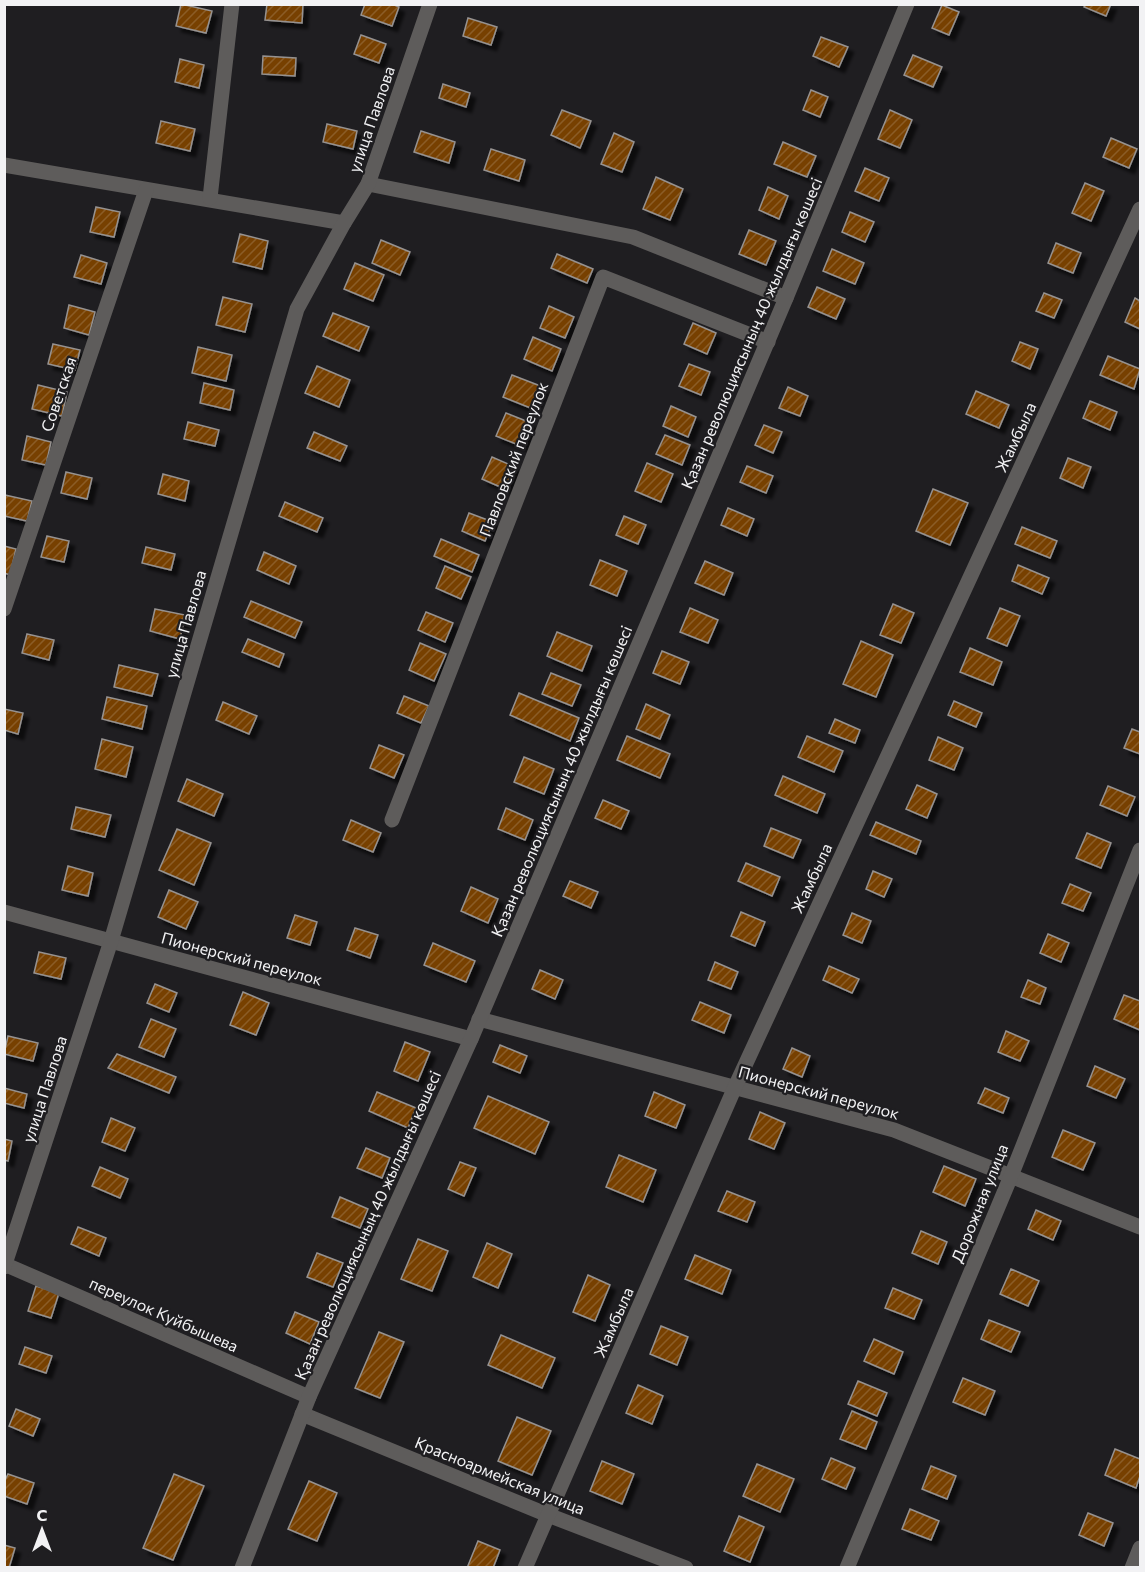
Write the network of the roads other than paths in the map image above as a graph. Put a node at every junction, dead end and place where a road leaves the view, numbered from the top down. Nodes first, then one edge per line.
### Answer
1 (232, 4) edge
2 (430, 4) edge
3 (907, 4) edge
4 (4, 165) edge
5 (368, 184) junction
6 (146, 190) junction
7 (210, 198) junction
8 (1140, 209) edge
9 (344, 223) junction
10 (786, 298) junction
11 (768, 342) junction
12 (4, 609) edge
13 (392, 820) dead end
14 (1140, 850) edge
15 (4, 912) edge
16 (111, 941) junction
17 (480, 1018) junction
18 (471, 1039) junction
19 (735, 1087) junction
20 (1011, 1176) junction
21 (1140, 1227) edge
22 (5, 1265) edge
23 (309, 1396) junction
24 (302, 1414) junction
25 (548, 1515) junction
26 (1140, 1548) edge
27 (242, 1568) edge
28 (525, 1568) edge
29 (686, 1568) edge
30 (847, 1568) edge
31 (1132, 1568) edge

1 - 7 street
2 - 5 street, улица Павлова
3 - 10 street, Қазан революциясының 40 жылдығы көшесі
4 - 6 street
5 - 9 street, улица Павлова
5 - 10 street
6 - 7 street
6 - 12 street, Советская
7 - 9 street
8 - 19 street, Жамбыла
9 - 16 street, улица Павлова
10 - 11 street, Қазан революциясының 40 жылдығы көшесі
11 - 13 street, Павловский переулок
11 - 17 street, Қазан революциясының 40 жылдығы көшесі
14 - 20 street, Дорожная улица
15 - 16 street, Пионерский переулок
16 - 18 street, Пионерский переулок
16 - 22 street, улица Павлова
17 - 18 street, Қазан революциясының 40 жылдығы көшесі
17 - 19 street, Пионерский переулок
18 - 23 street, Қазан революциясының 40 жылдығы көшесі
19 - 20 street, Пионерский переулок
19 - 25 street, Жамбыла
20 - 21 street, Пионерский переулок
20 - 30 street, Дорожная улица
22 - 23 street, переулок Куйбышева
23 - 24 street, Қазан революциясының 40 жылдығы көшесі
24 - 25 street, Красноармейская улица
24 - 27 street, Қазан революциясының 40 жылдығы көшесі
25 - 28 street, Жамбыла
25 - 29 street, Красноармейская улица
26 - 31 street

